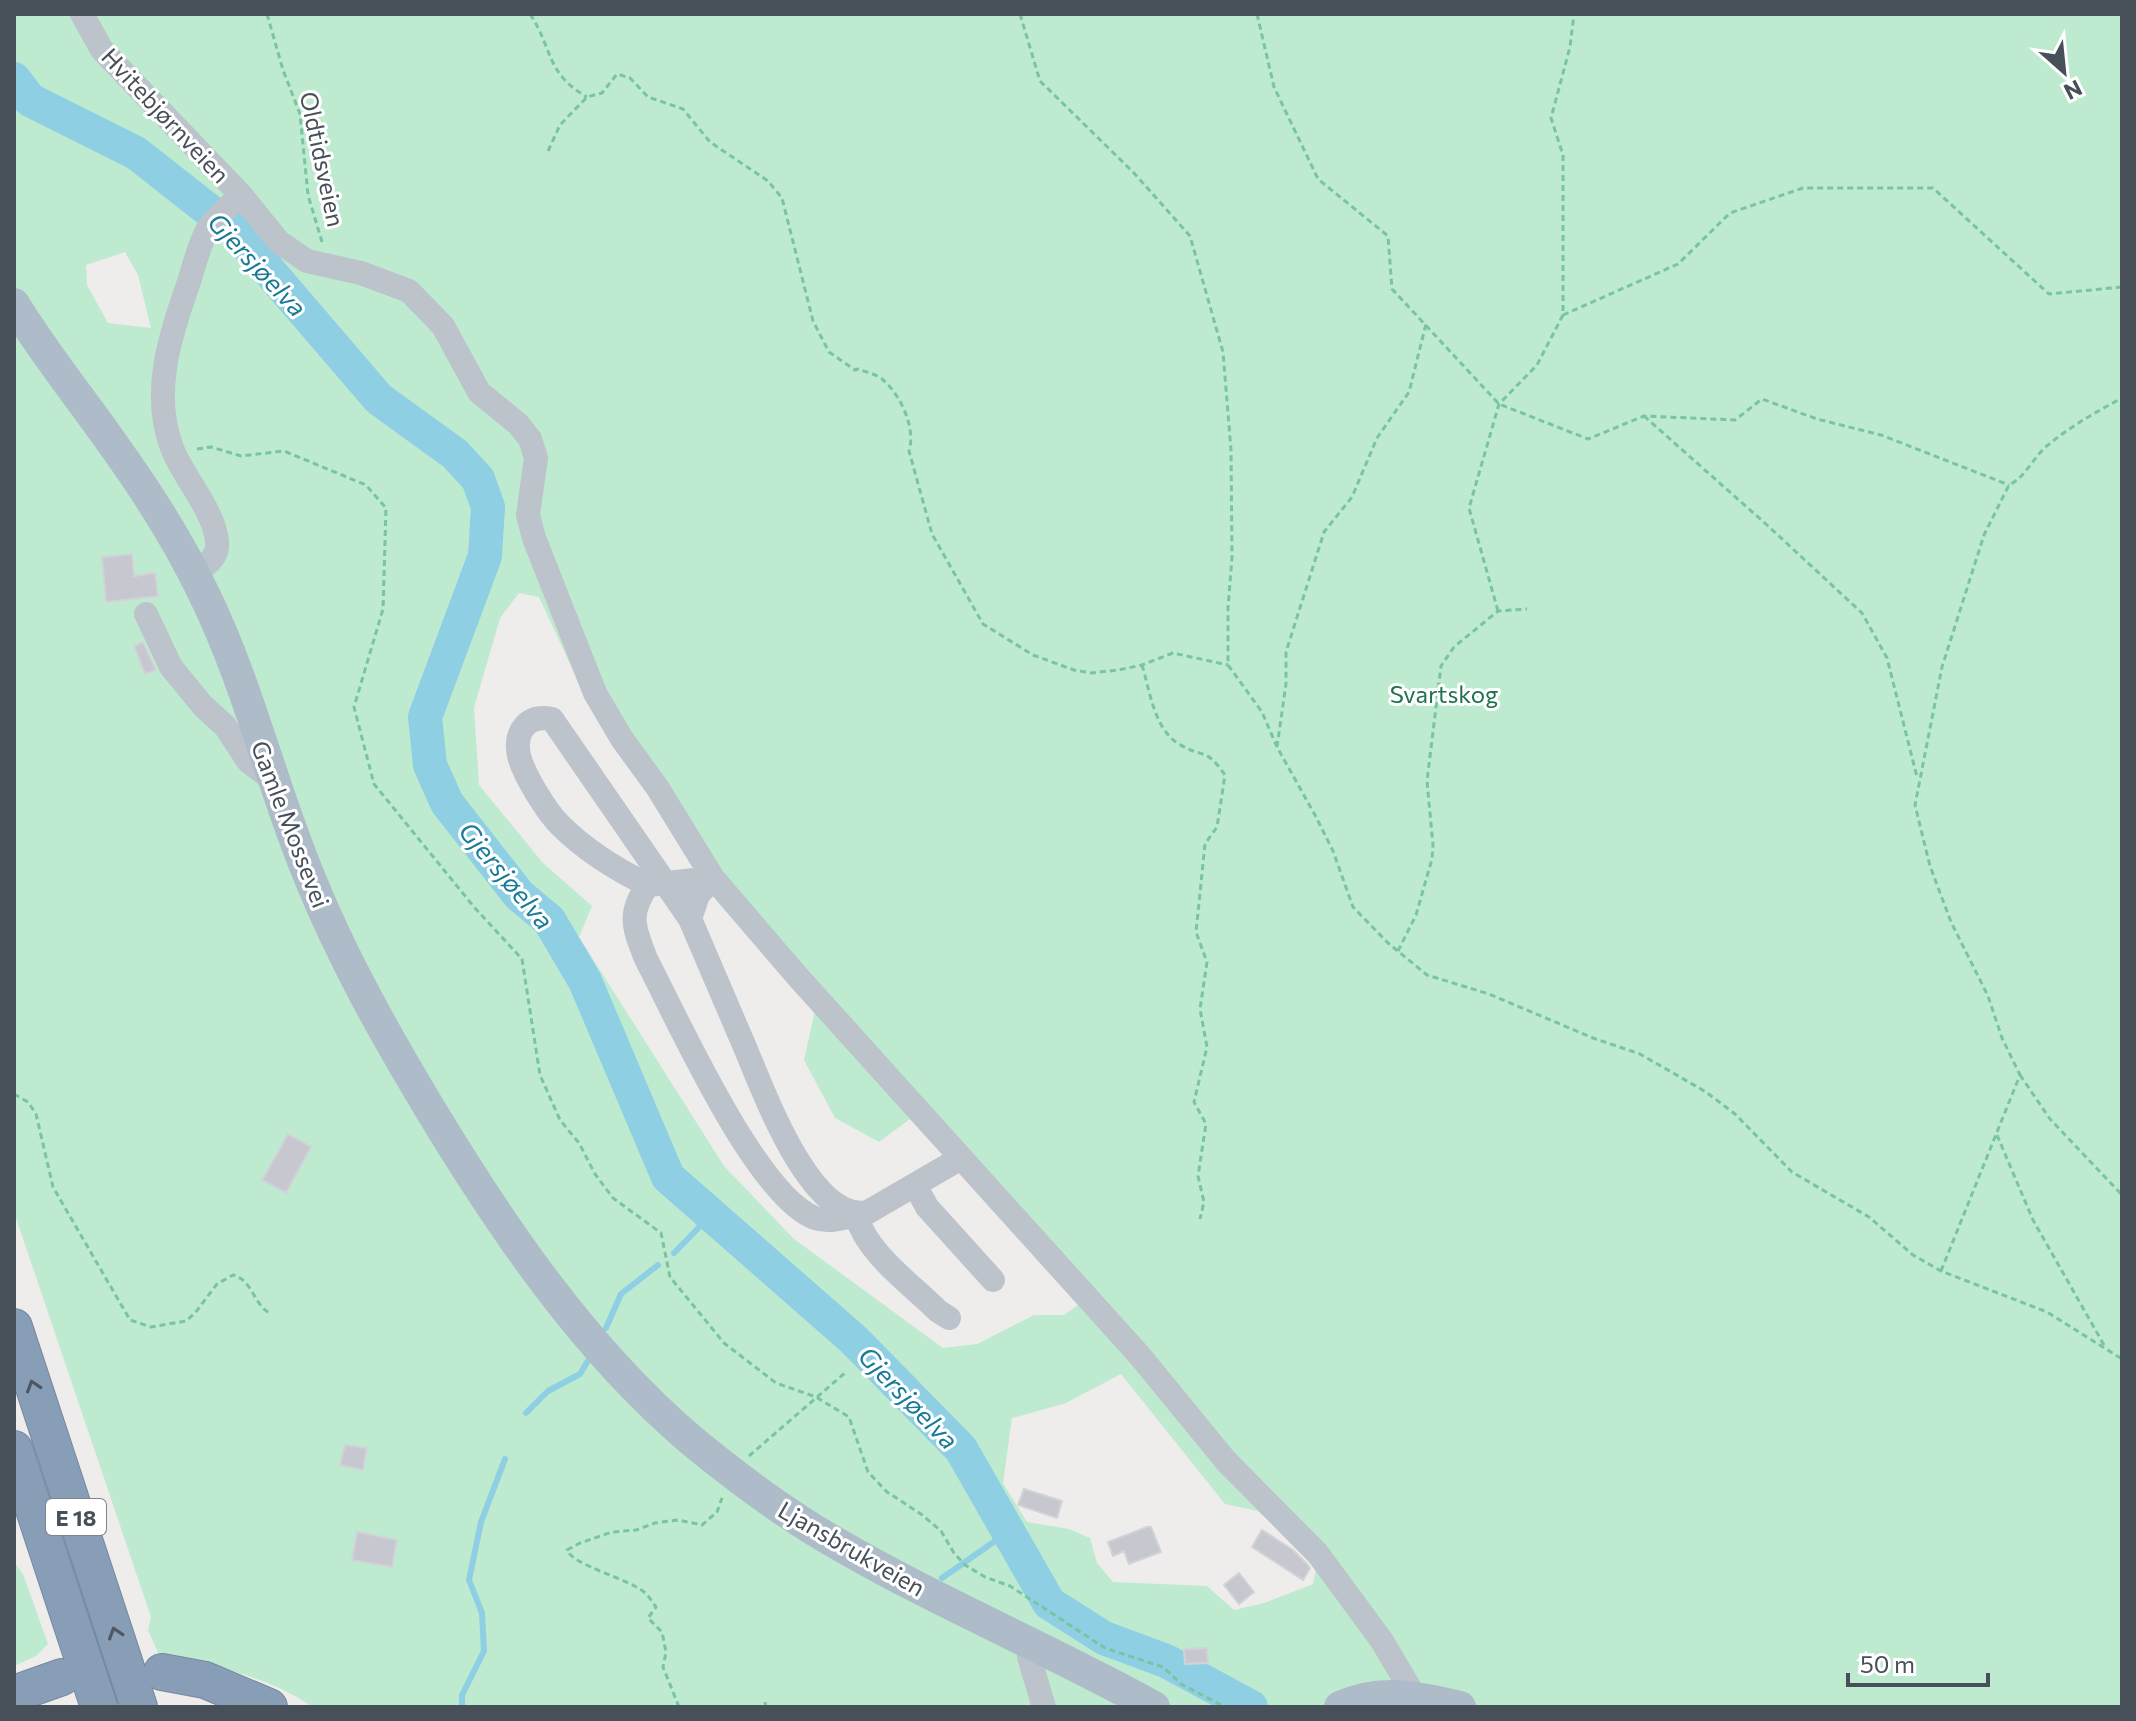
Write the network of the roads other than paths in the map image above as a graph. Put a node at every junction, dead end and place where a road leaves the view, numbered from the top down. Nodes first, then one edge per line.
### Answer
1 (82, 14) edge
2 (233, 202) junction
3 (14, 304) edge
4 (194, 573) junction
5 (146, 614) dead end
6 (273, 780) junction
7 (713, 878) junction
8 (656, 883) junction
9 (690, 919) junction
10 (961, 1158) junction
11 (915, 1185) junction
12 (856, 1215) junction
13 (993, 1280) dead end
14 (949, 1318) dead end
15 (14, 1327) edge
16 (589, 1334) joint
17 (14, 1449) edge
18 (1030, 1644) junction
19 (162, 1672) dead end
20 (62, 1677) dead end
21 (14, 1694) edge
22 (1418, 1702) edge
23 (99, 1707) edge
24 (139, 1707) edge
25 (269, 1707) edge
26 (1044, 1707) edge
27 (1154, 1707) edge
28 (1340, 1707) edge
29 (1460, 1707) edge

1 - 2 street, Hvitebjørnveien
2 - 4 street
2 - 7 street, Hvitebjørnveien
3 - 4 main road, Gamle Mossevei
4 - 6 main road, Gamle Mossevei
5 - 6 street
6 - 16 main road, Gamle Mossevei
7 - 8 street
7 - 9 street
7 - 10 street, Hvitebjørnveien
8 - 8 street
8 - 9 street
8 - 12 street
9 - 12 street
10 - 11 street
10 - 22 street, Hvitebjørnveien
11 - 12 street
11 - 13 street
12 - 14 street
24 -> 15 highway, E 18
16 - 18 main road, Ljansbrukveien
17 - 23 highway, E 18
18 - 26 street
18 - 27 main road, Ljansbrukveien
19 - 25 highway
20 - 21 highway
22 - 28 main road
22 - 29 main road

